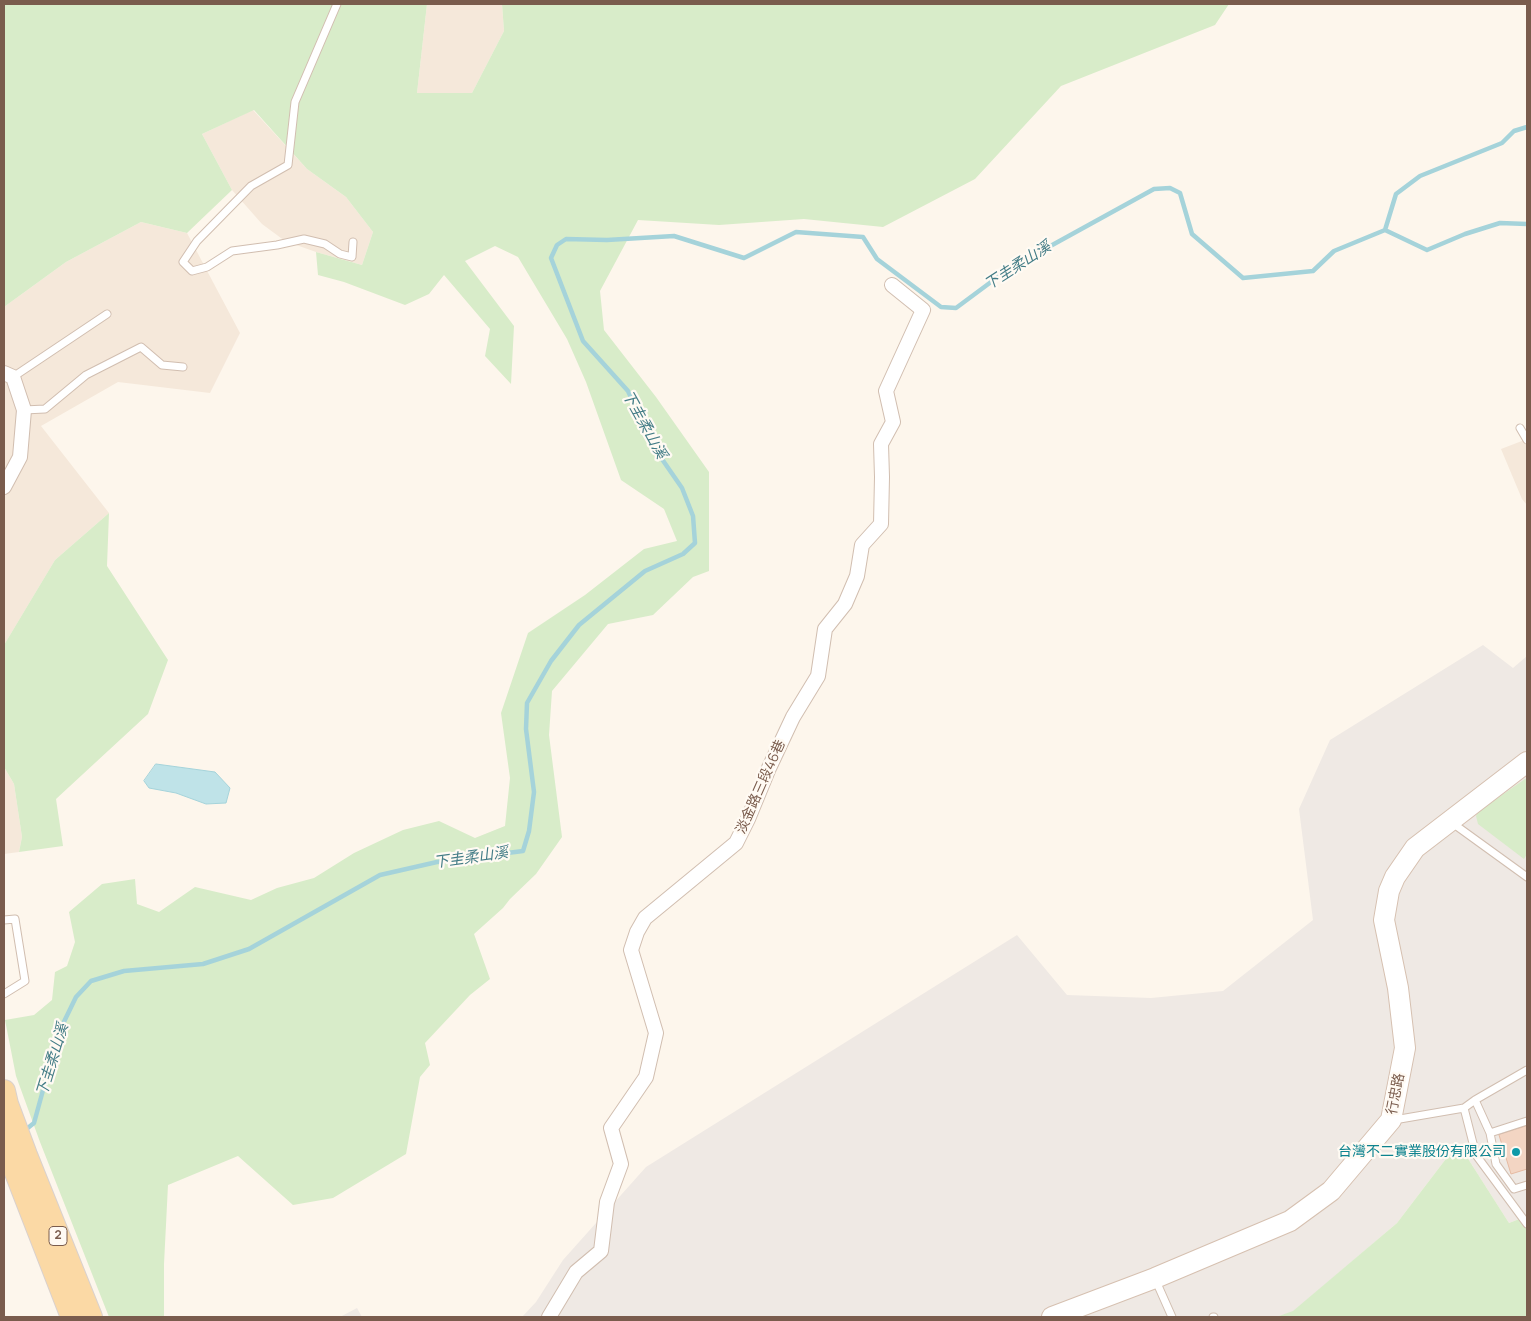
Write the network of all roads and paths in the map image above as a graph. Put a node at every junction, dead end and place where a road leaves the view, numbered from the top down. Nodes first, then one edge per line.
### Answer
1 (337, 4) edge
2 (353, 242) dead end
3 (892, 285) dead end
4 (107, 314) dead end
5 (183, 367) dead end
6 (8, 375) edge
7 (24, 410) junction
8 (1520, 428) dead end
9 (1527, 440) edge
10 (4, 487) edge
11 (1527, 762) edge
12 (1451, 822) junction
13 (1527, 877) edge
14 (4, 920) edge
15 (4, 994) edge
16 (1527, 1070) edge
17 (6, 1098) edge
18 (1475, 1100) junction
19 (1464, 1108) junction
20 (1391, 1120) junction
21 (1527, 1121) edge
22 (1490, 1132) junction
23 (4, 1142) edge
24 (19, 1159) junction
25 (1527, 1185) edge
26 (1527, 1224) edge
27 (1154, 1278) junction
28 (72, 1317) edge
29 (91, 1317) edge
30 (549, 1317) edge
31 (1052, 1317) edge
32 (1172, 1317) edge

1 - 2 lane
3 - 30 street, 淡金路三段46巷
4 - 6 lane
5 - 7 lane
6 - 7 street
7 - 10 street
8 - 9 lane
11 - 12 street, 行忠路
12 - 13 lane
12 - 20 street, 行忠路
14 - 15 lane
16 - 18 lane
17 - 24 main road, 2
18 - 19 lane
18 - 22 lane
19 - 20 lane
19 - 26 lane
20 - 27 street, 行忠路
21 - 22 lane
22 - 25 lane
23 - 24 main road, 2
24 - 28 main road, 2
24 - 29 main road, 2
27 - 31 street, 行忠路
27 - 32 lane

